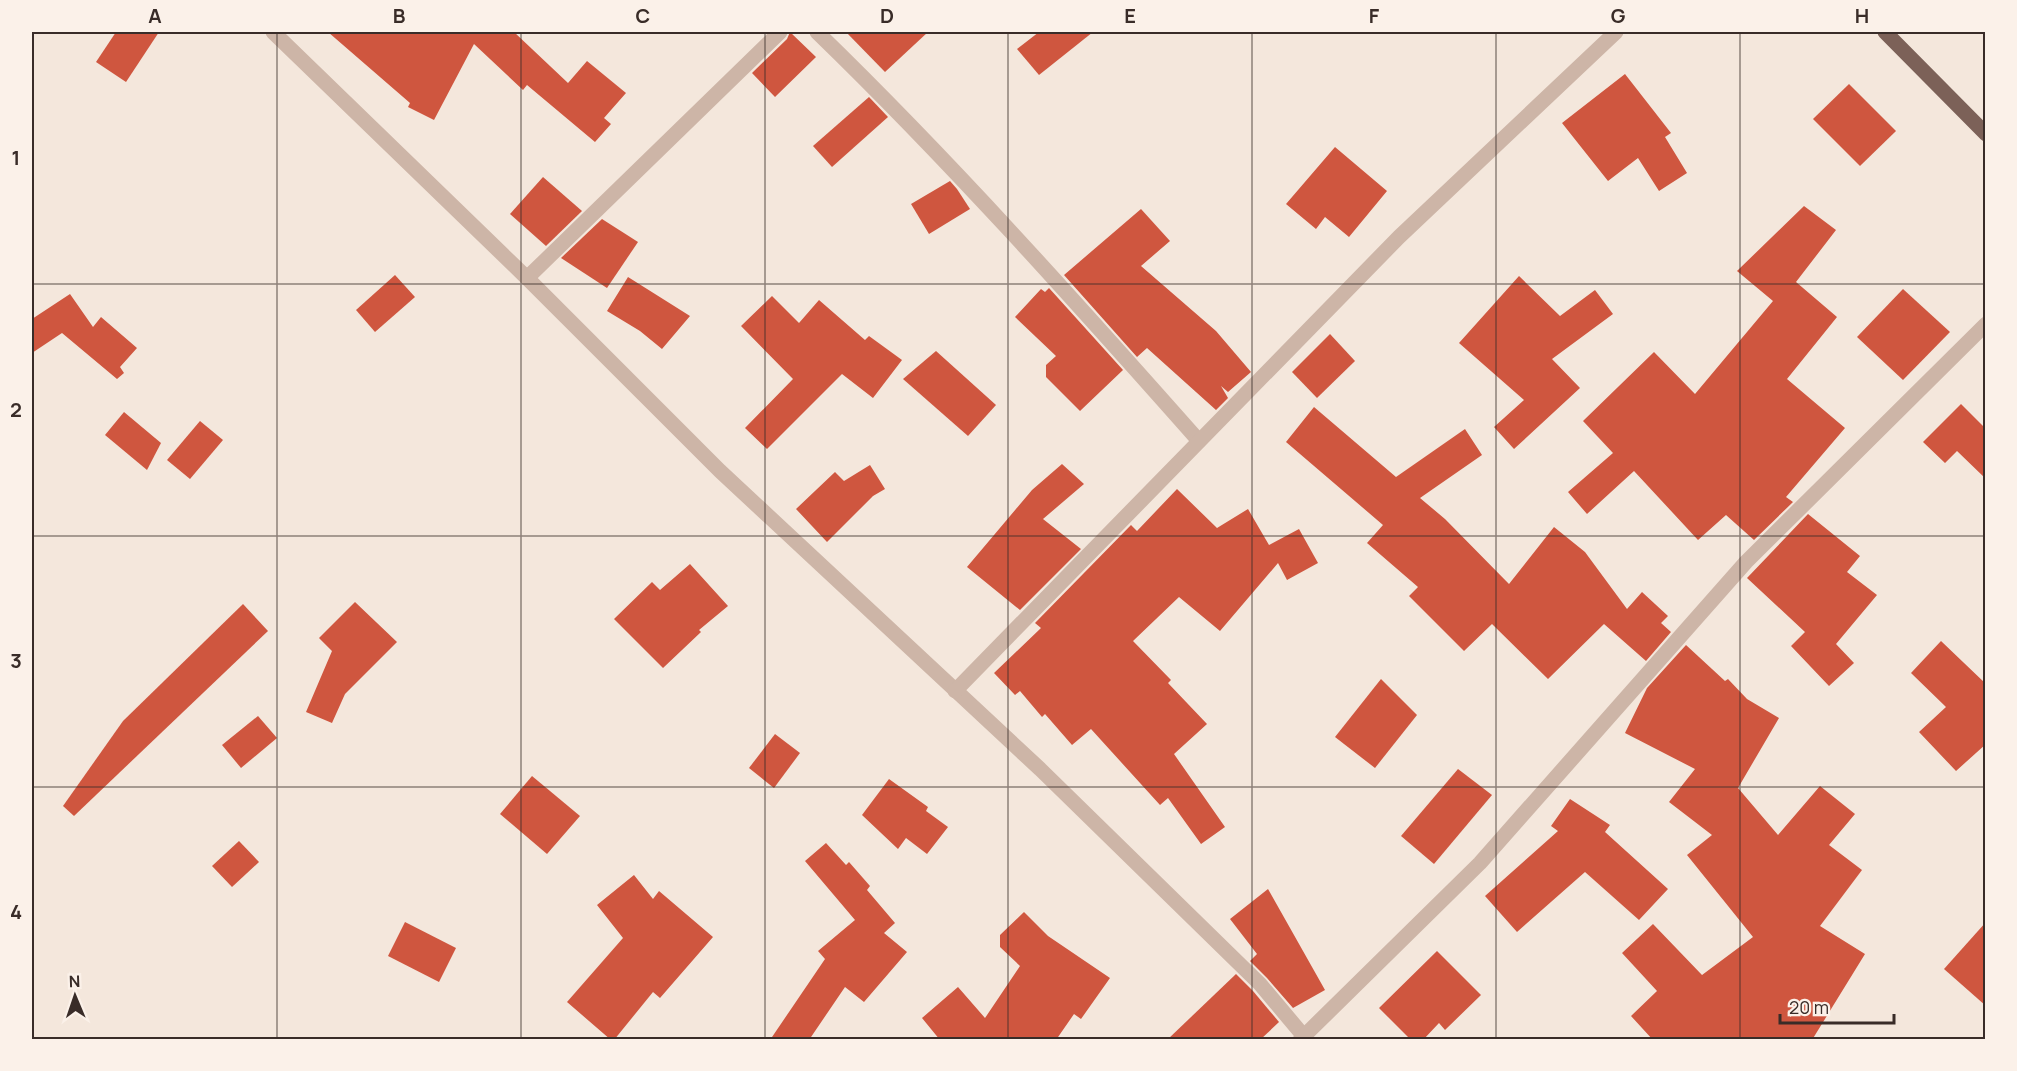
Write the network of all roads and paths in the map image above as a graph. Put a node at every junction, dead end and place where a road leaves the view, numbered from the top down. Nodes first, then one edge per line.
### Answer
1 (273, 32) edge
2 (780, 32) edge
3 (817, 32) edge
4 (1616, 32) edge
5 (1885, 32) edge
6 (1986, 134) edge
7 (527, 278) junction
8 (1986, 324) edge
9 (1199, 441) junction
10 (955, 692) junction
11 (1303, 1038) edge

1 - 7 street
2 - 7 street
3 - 9 street
4 - 9 street
5 - 6 main road
7 - 10 street
8 - 11 street
9 - 10 street
10 - 11 street

